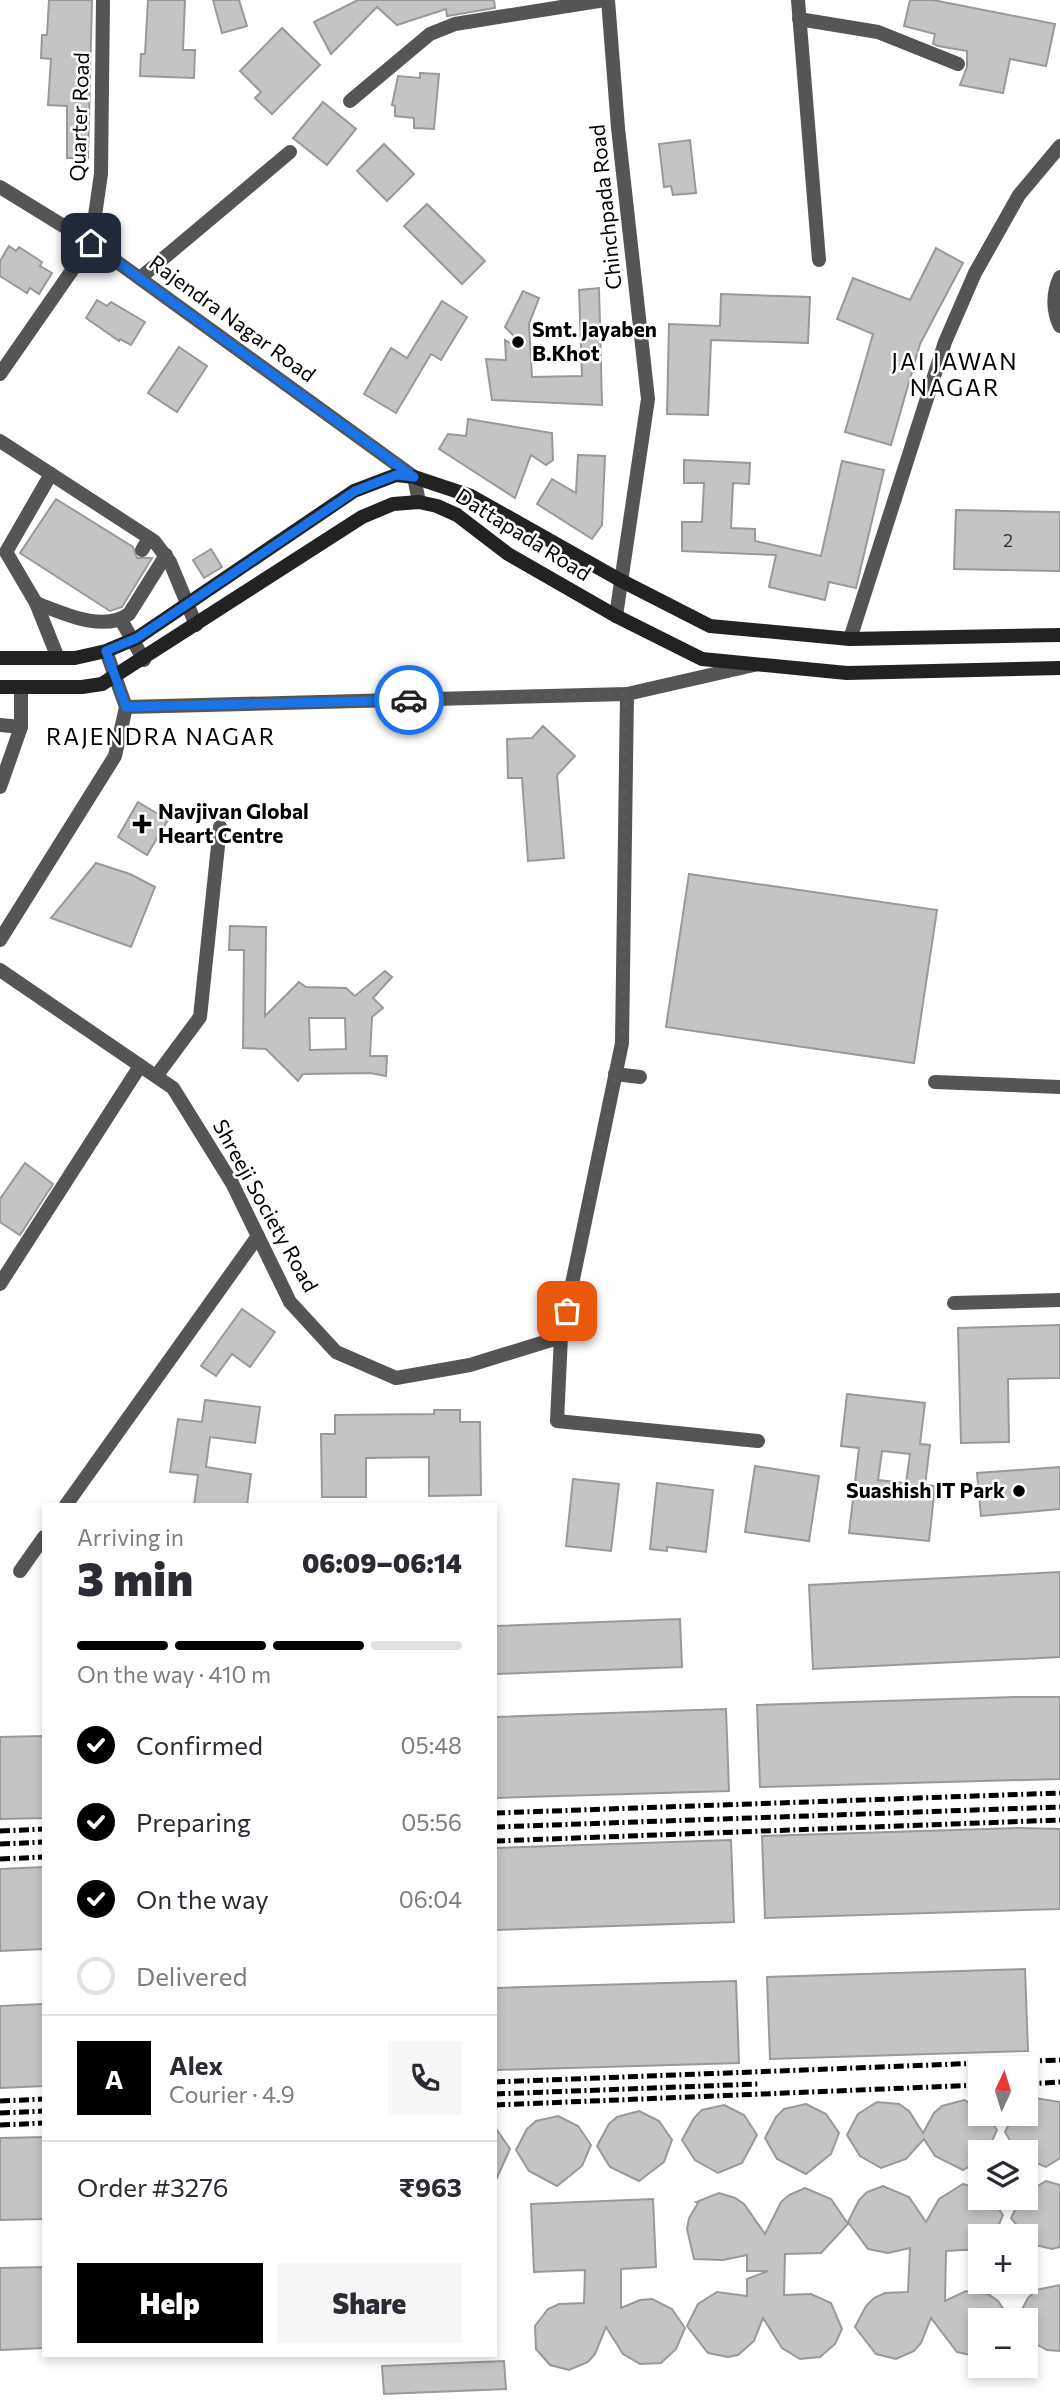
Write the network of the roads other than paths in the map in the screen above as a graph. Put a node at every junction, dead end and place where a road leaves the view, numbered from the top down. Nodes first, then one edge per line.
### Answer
1 (103, 0) edge
2 (607, 0) edge
3 (798, 0) edge
4 (799, 19) junction
5 (958, 64) dead end
6 (350, 101) dead end
7 (1060, 146) edge
8 (290, 152) dead end
9 (0, 187) edge
10 (91, 243) junction
11 (820, 260) dead end
12 (1060, 277) edge
13 (140, 278) junction
14 (1060, 326) edge
15 (0, 374) edge
16 (0, 441) edge
17 (51, 474) junction
18 (414, 477) junction
19 (419, 502) junction
20 (166, 555) junction
21 (620, 580) junction
22 (36, 603) junction
23 (187, 604) junction
24 (616, 616) junction
25 (121, 620) junction
26 (196, 625) junction
27 (1060, 635) edge
28 (850, 639) junction
29 (132, 640) junction
30 (106, 651) junction
31 (0, 658) edge
32 (58, 658) junction
33 (144, 660) junction
34 (759, 664) junction
35 (1060, 668) edge
36 (117, 676) junction
37 (0, 687) edge
38 (21, 687) junction
39 (626, 694) junction
40 (126, 707) junction
41 (0, 725) edge
42 (22, 727) junction
43 (0, 787) edge
44 (220, 827) dead end
45 (0, 940) edge
46 (0, 970) edge
47 (140, 1066) junction
48 (615, 1074) junction
49 (157, 1075) junction
50 (640, 1077) dead end
51 (935, 1082) dead end
52 (1060, 1087) edge
53 (258, 1236) junction
54 (0, 1284) edge
55 (1060, 1300) edge
56 (954, 1303) dead end
57 (561, 1337) junction
58 (758, 1441) dead end
59 (67, 1503) edge
60 (42, 1540) edge
61 (20, 1571) dead end

1 - 10 street, Quarter Road
2 - 6 street
2 - 21 street, Chinchpada Road
3 - 4 street
4 - 5 street
4 - 11 street
7 - 28 street
8 - 13 street
9 - 10 street, Rajendra Nagar Road
10 - 13 street, Rajendra Nagar Road
10 - 15 street, Quarter Road
12 - 14 street
13 - 18 street, Rajendra Nagar Road
16 - 17 street
17 - 20 street
17 - 22 street
18 - 19 street
18 - 21 main road
18 - 23 main road
19 - 24 main road, Dattapada Road
19 - 26 main road, Dattapada Road
20 - 23 street
20 - 25 street
21 - 24 street, Chinchpada Road
21 - 28 main road
22 - 25 street
22 - 32 street
23 - 26 street
23 - 29 main road
24 - 34 main road, Dattapada Road
25 - 29 street
26 - 33 main road, Dattapada Road
27 - 28 main road
29 - 30 main road
29 - 33 street
30 - 32 main road
30 - 36 street
31 - 32 main road
33 - 36 main road, Dattapada Road
34 - 35 main road, Dattapada Road
34 - 39 street
36 - 38 main road, Dattapada Road
36 - 40 street
37 - 38 main road, Dattapada Road
38 - 42 street
39 - 40 street
39 - 48 street
40 - 45 street
41 - 42 street
42 - 43 street
44 - 49 street
46 - 47 street, Shreeji Society Road
47 - 49 street, Shreeji Society Road
47 - 54 street
48 - 50 street
48 - 57 street
49 - 53 street, Shreeji Society Road
51 - 52 street
53 - 57 street, Shreeji Society Road
53 - 59 street
55 - 56 street
57 - 58 street
60 - 61 street

